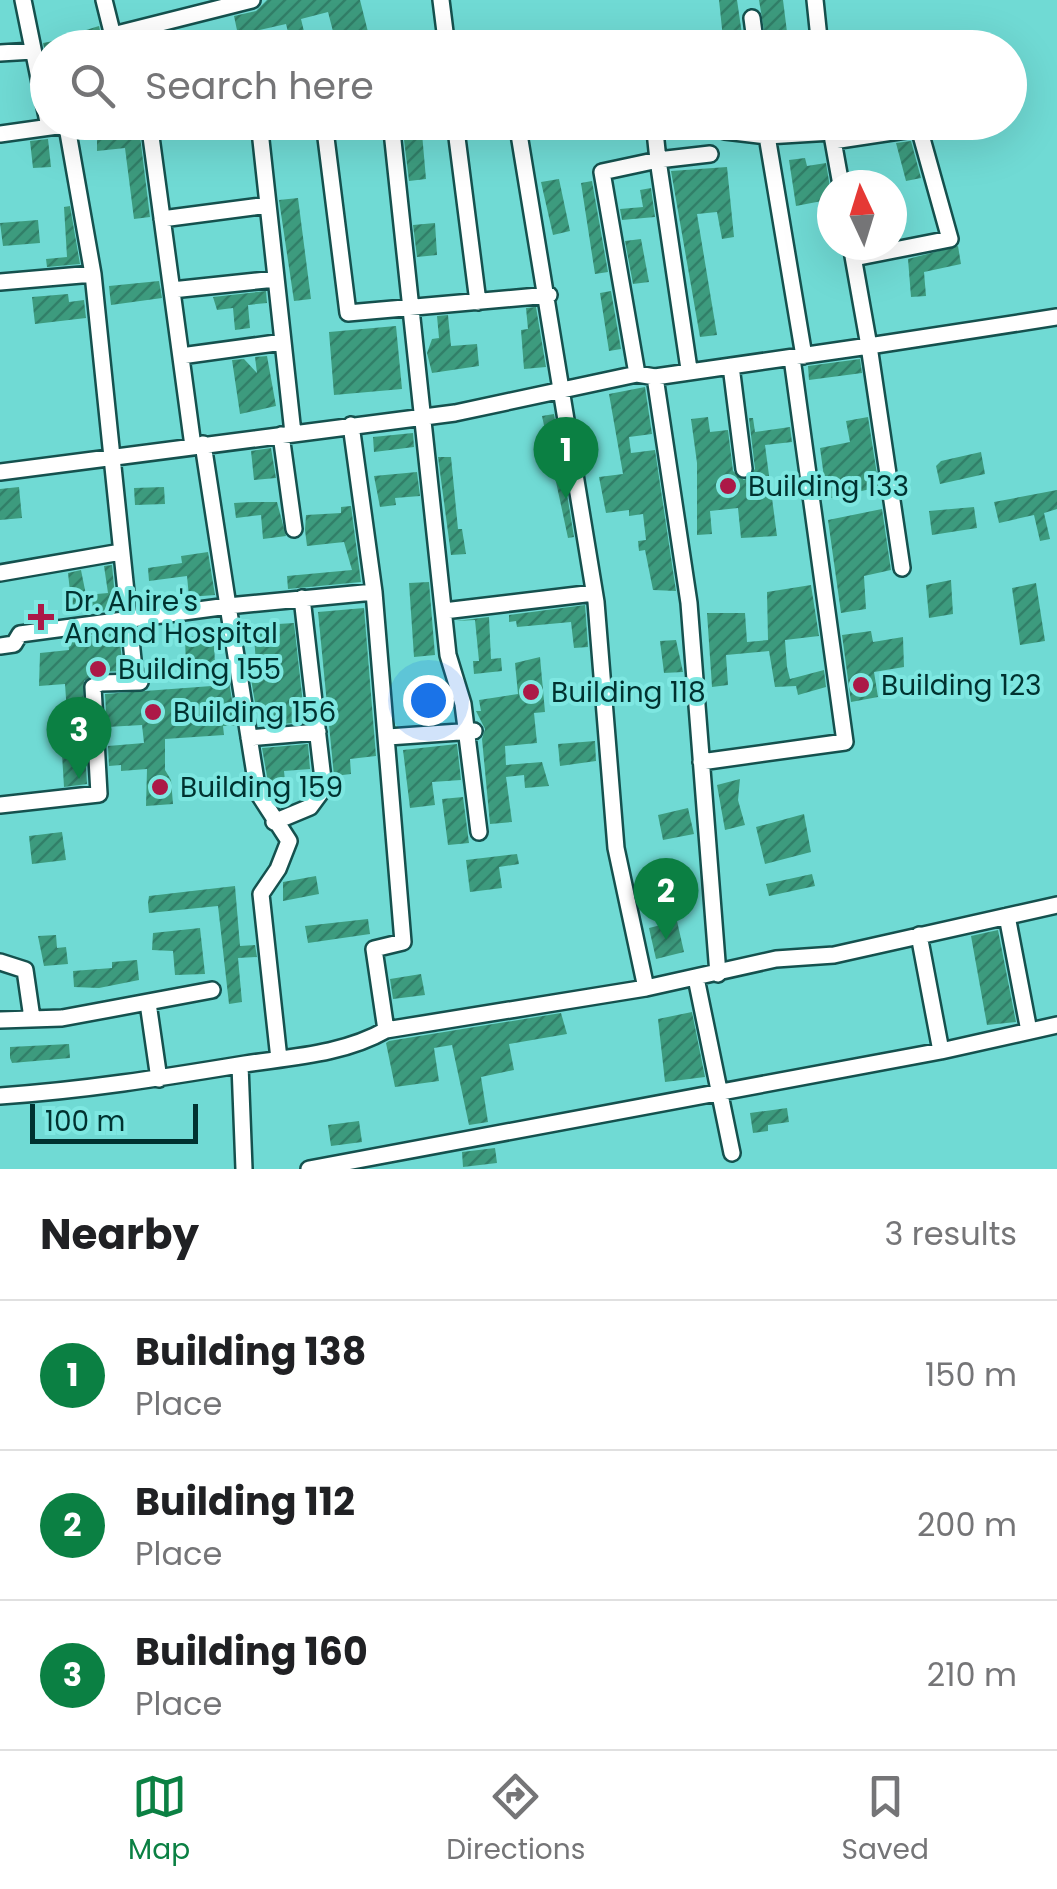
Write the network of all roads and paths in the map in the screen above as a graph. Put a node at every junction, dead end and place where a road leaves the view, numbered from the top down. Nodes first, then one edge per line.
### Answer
1 (22, 0) edge
2 (104, 0) edge
3 (252, 0) edge
4 (441, 0) edge
5 (815, 0) edge
6 (752, 18) dead end
7 (111, 30) edge
8 (151, 30) edge
9 (445, 30) edge
10 (754, 30) edge
11 (818, 30) edge
12 (30, 38) edge
13 (30, 52) edge
14 (0, 54) edge
15 (30, 128) edge
16 (0, 134) edge
17 (69, 140) edge
18 (151, 140) edge
19 (261, 140) edge
20 (326, 140) edge
21 (392, 140) edge
22 (457, 140) edge
23 (520, 140) edge
24 (656, 140) edge
25 (768, 140) edge
26 (833, 140) edge
27 (922, 140) edge
28 (710, 154) dead end
29 (658, 160) junction
30 (838, 170) edge
31 (268, 205) junction
32 (162, 218) junction
33 (907, 244) edge
34 (854, 260) edge
35 (93, 274) junction
36 (276, 279) junction
37 (0, 282) edge
38 (172, 290) junction
39 (548, 296) junction
40 (478, 302) junction
41 (410, 310) junction
42 (1057, 317) edge
43 (283, 342) junction
44 (869, 346) junction
45 (181, 356) junction
46 (798, 357) junction
47 (730, 366) junction
48 (689, 369) junction
49 (637, 374) junction
50 (655, 377) junction
51 (559, 394) junction
52 (421, 417) junction
53 (352, 426) junction
54 (287, 434) junction
55 (198, 445) junction
56 (109, 456) junction
57 (744, 468) dead end
58 (0, 472) edge
59 (294, 529) dead end
60 (120, 552) junction
61 (902, 568) dead end
62 (0, 572) edge
63 (374, 592) junction
64 (594, 593) junction
65 (302, 598) junction
66 (228, 606) junction
67 (444, 612) junction
68 (128, 616) junction
69 (0, 646) edge
70 (471, 731) junction
71 (318, 732) junction
72 (388, 737) junction
73 (249, 738) junction
74 (702, 762) junction
75 (0, 804) edge
76 (274, 822) junction
77 (479, 832) dead end
78 (1057, 906) edge
79 (1007, 916) junction
80 (919, 935) junction
81 (0, 962) edge
82 (718, 974) junction
83 (696, 978) junction
84 (646, 988) junction
85 (212, 990) dead end
86 (148, 1003) junction
87 (32, 1018) junction
88 (0, 1020) edge
89 (1057, 1026) edge
90 (386, 1030) junction
91 (1029, 1032) junction
92 (940, 1051) junction
93 (279, 1059) junction
94 (240, 1065) junction
95 (159, 1079) junction
96 (719, 1094) junction
97 (0, 1096) edge
98 (732, 1153) dead end
99 (244, 1169) edge
100 (309, 1169) edge

1 - 12 street
2 - 7 street
3 - 8 street
4 - 9 street
5 - 11 street
6 - 10 street
13 - 14 street
15 - 16 street
17 - 35 street
18 - 32 street
19 - 31 street
20 - 41 street
21 - 41 street
22 - 40 street
23 - 39 street
24 - 29 street
25 - 46 street
26 - 30 street
27 - 33 street
28 - 29 street
29 - 48 street
29 - 49 street
31 - 32 street
31 - 36 street
32 - 38 street
34 - 44 street
35 - 37 street
35 - 56 street
36 - 38 street
36 - 43 street
38 - 45 street
39 - 40 street
39 - 51 street
40 - 41 street
41 - 52 street
42 - 44 street
43 - 45 street
43 - 54 street
44 - 46 street
44 - 61 street
45 - 55 street
46 - 47 street
46 - 74 street
47 - 48 street
47 - 57 street
48 - 50 street
49 - 50 street
49 - 51 street
50 - 74 street
51 - 52 street
51 - 64 street
52 - 53 street
52 - 67 street
53 - 54 street
53 - 63 street
54 - 55 street
54 - 59 street
55 - 56 street
55 - 66 street
56 - 58 street
56 - 60 street
60 - 62 street
60 - 68 street
63 - 65 street
63 - 72 street
64 - 67 street
64 - 84 street
65 - 66 street
65 - 71 street
66 - 68 street
66 - 73 street
67 - 70 street
68 - 69 street
68 - 75 street
70 - 72 street
70 - 77 street
71 - 73 street
71 - 76 street
72 - 90 street
73 - 76 street
74 - 82 street
76 - 93 street
78 - 79 street
79 - 80 street
79 - 91 street
80 - 82 street
80 - 92 street
81 - 87 street
82 - 83 street
83 - 84 street
83 - 96 street
84 - 90 street
85 - 86 street
86 - 87 street
86 - 95 street
87 - 88 street
89 - 91 street
90 - 93 street
91 - 92 street
92 - 96 street
93 - 94 street
94 - 95 street
94 - 99 street
95 - 97 street
96 - 98 street
96 - 100 street

